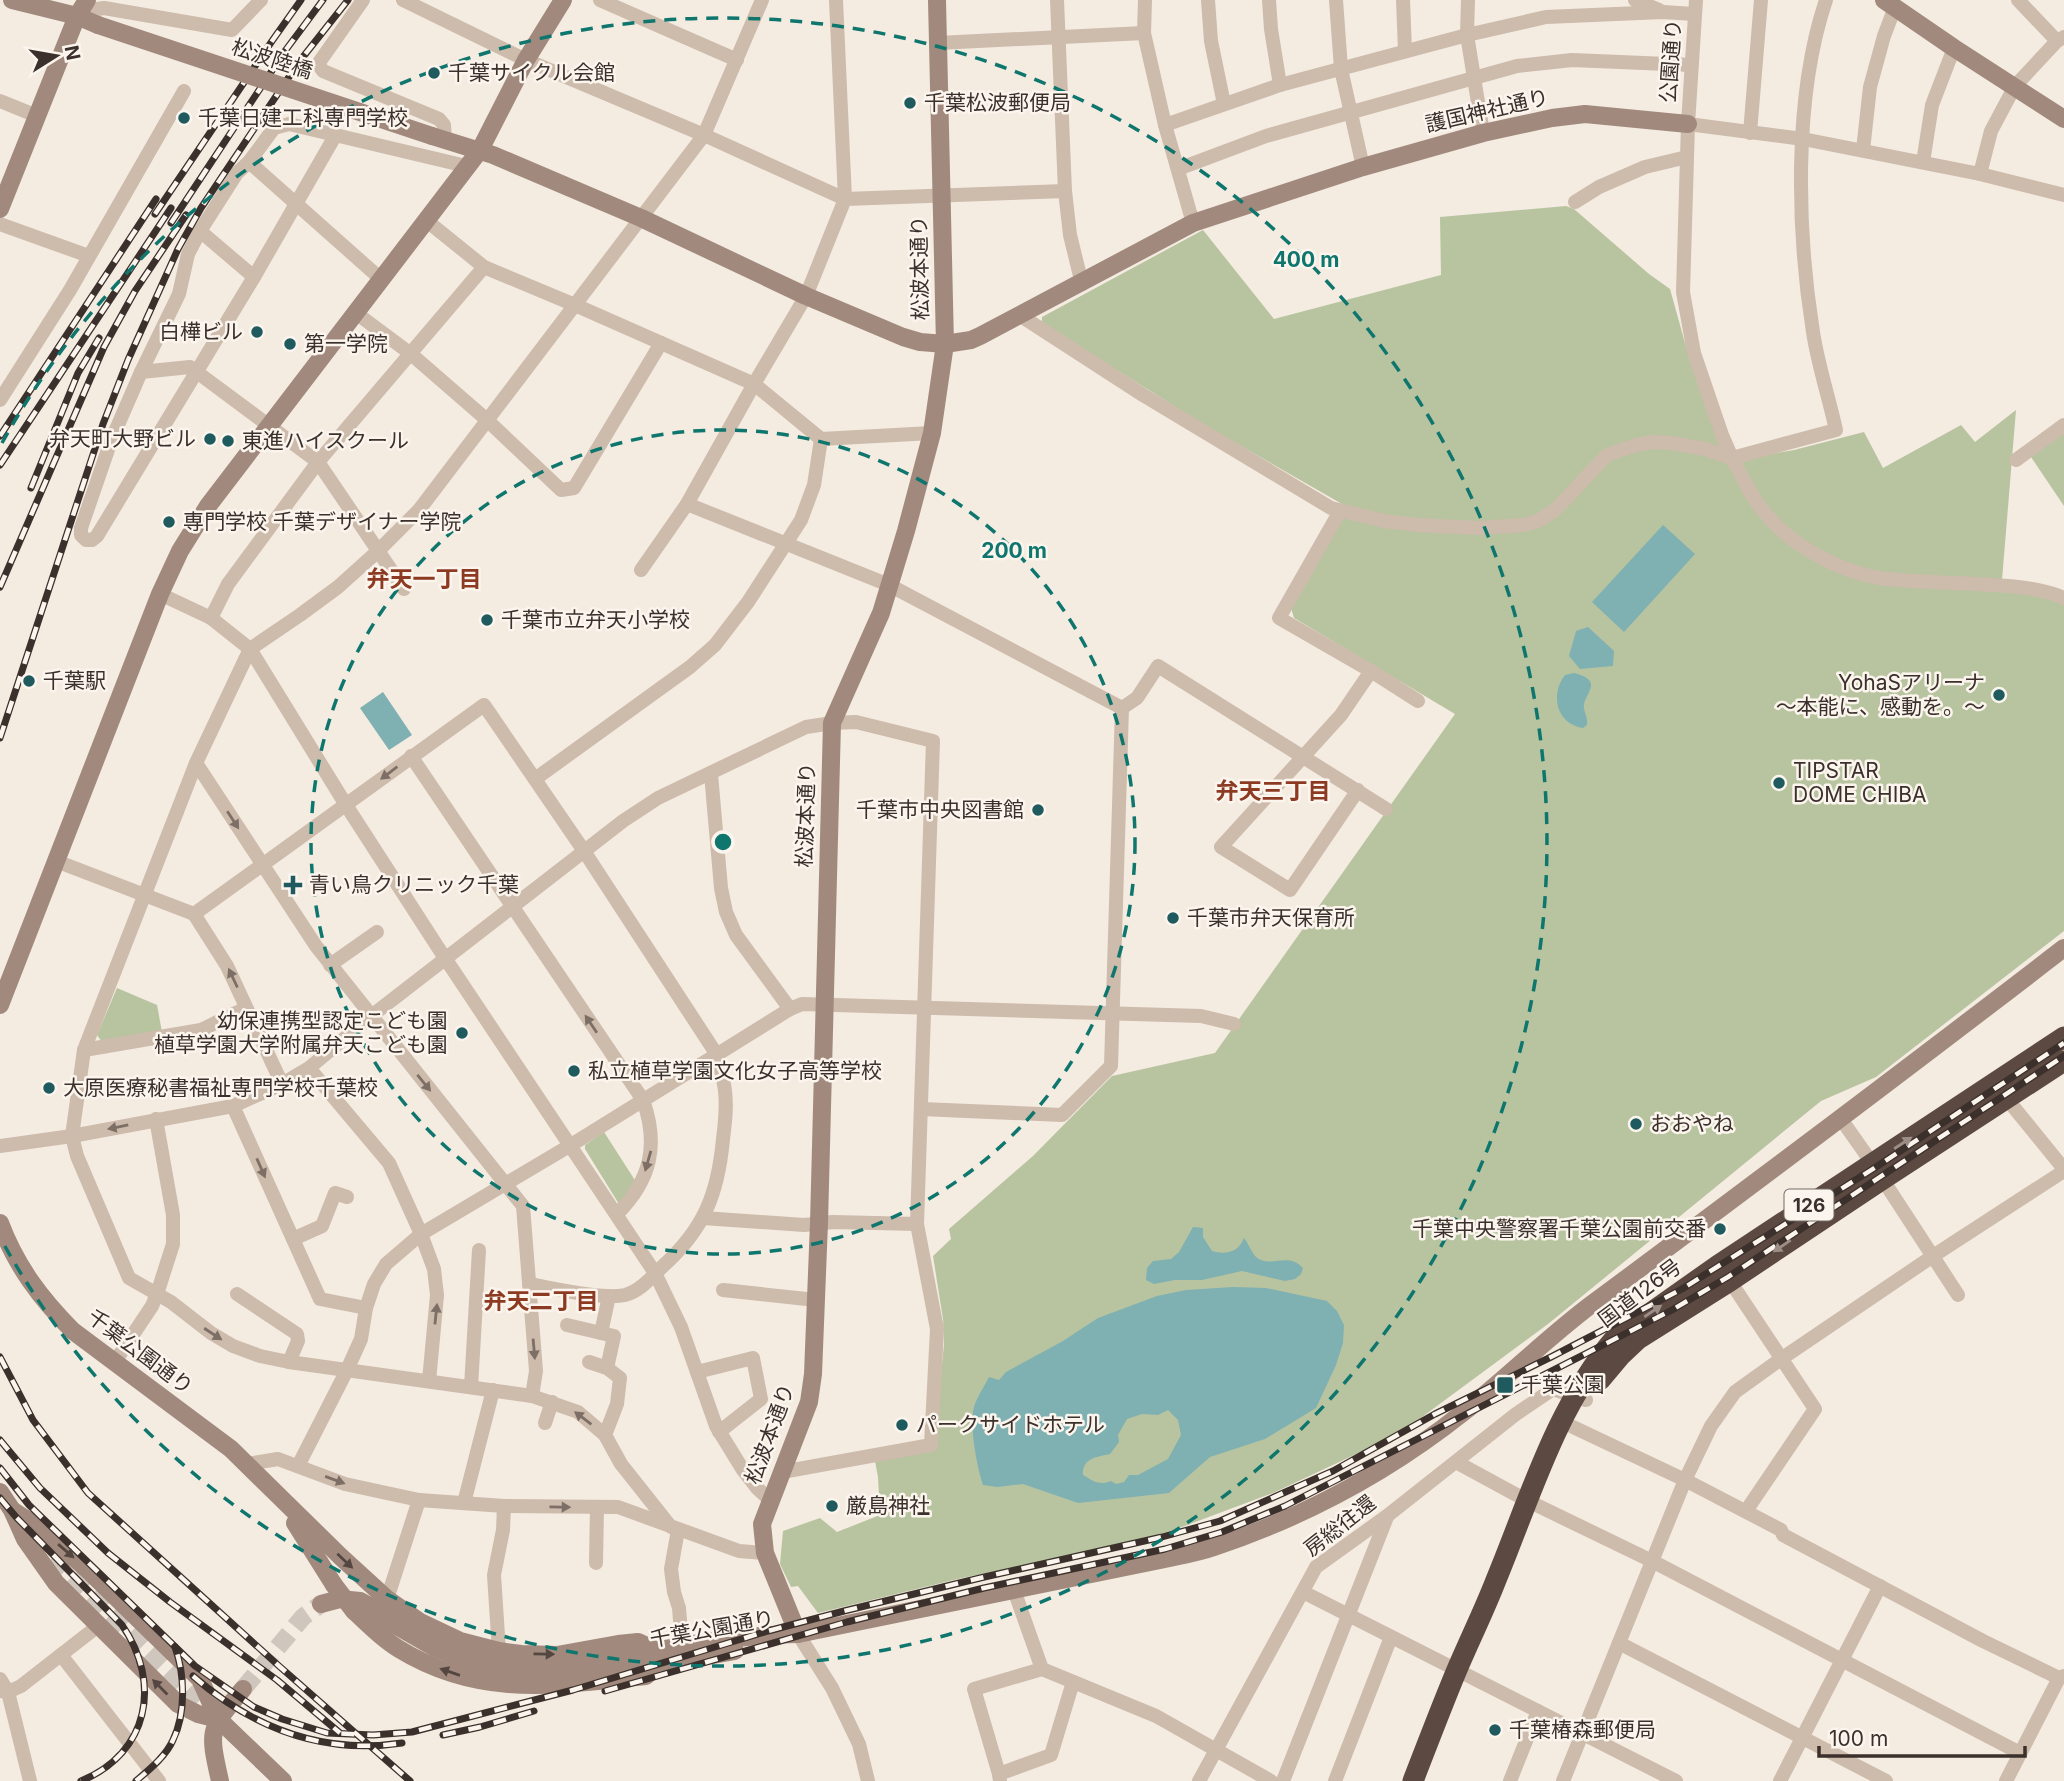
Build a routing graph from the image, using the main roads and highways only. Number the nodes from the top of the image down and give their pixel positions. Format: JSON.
{"nodes":[{"id":1,"x":2064,"y":1037,"type":"edge"},
{"id":2,"x":2064,"y":1061,"type":"edge"},
{"id":3,"x":1878,"y":1171,"type":"junction"},
{"id":4,"x":1581,"y":1398,"type":"junction"},
{"id":5,"x":1532,"y":1504,"type":"junction"},
{"id":6,"x":1462,"y":1674,"type":"junction"},
{"id":7,"x":1413,"y":1781,"type":"edge"},
{"id":8,"x":1427,"y":1781,"type":"edge"}],
"edges":[{"from":3,"to":1,"type":"highway","name":"国道126号","number":"126","one_way":true},
{"from":2,"to":3,"type":"highway","name":"国道126号","number":"126"},
{"from":3,"to":4,"type":"highway","name":"国道126号","number":"126","one_way":true},
{"from":4,"to":3,"type":"highway","name":"国道126号","number":"126","one_way":true},
{"from":4,"to":5,"type":"highway","name":"国道126号","number":"126"},
{"from":4,"to":5,"type":"highway","name":"国道126号","number":"126"},
{"from":5,"to":6,"type":"highway","name":"国道126号","number":"126"},
{"from":6,"to":7,"type":"highway","name":"国道126号","number":"126"},
{"from":6,"to":8,"type":"highway","name":"国道126号","number":"126"}]}
